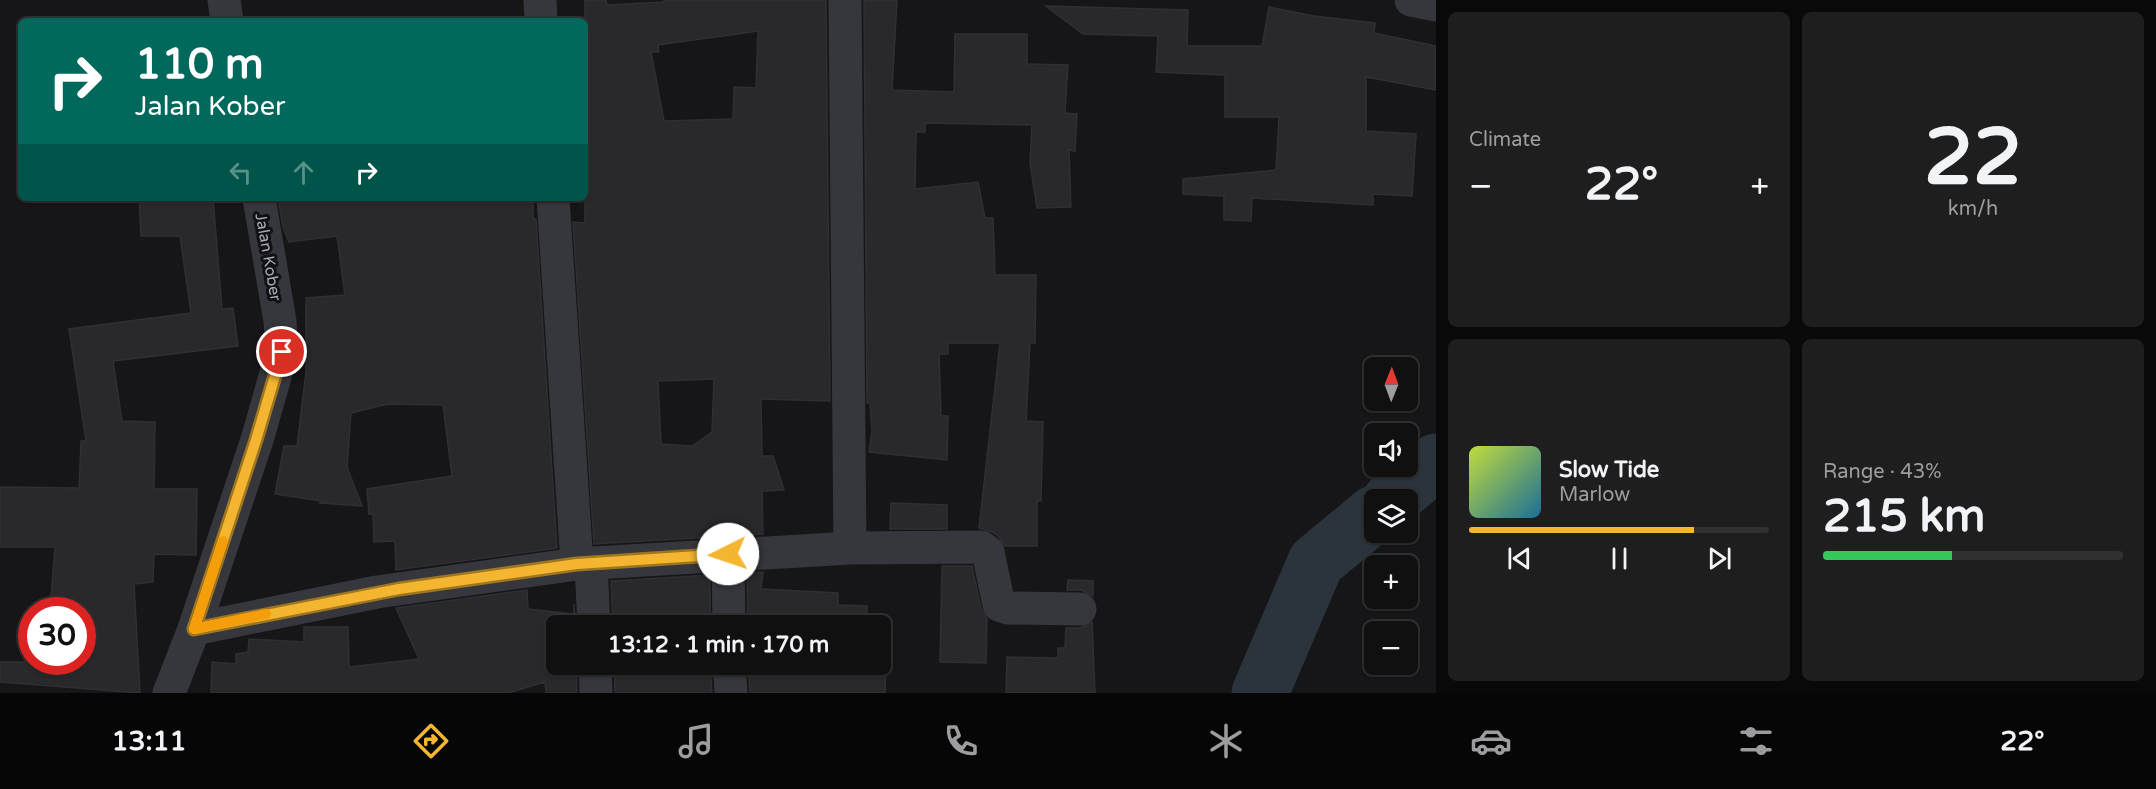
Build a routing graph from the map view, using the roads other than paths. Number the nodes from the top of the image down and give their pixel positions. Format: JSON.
{"nodes":[{"id":1,"x":224,"y":0,"type":"edge"},
{"id":2,"x":540,"y":0,"type":"edge"},
{"id":3,"x":845,"y":0,"type":"edge"},
{"id":4,"x":1411,"y":0,"type":"edge"},
{"id":5,"x":1436,"y":5,"type":"edge"},
{"id":6,"x":227,"y":18,"type":"edge"},
{"id":7,"x":541,"y":18,"type":"edge"},
{"id":8,"x":260,"y":201,"type":"edge"},
{"id":9,"x":553,"y":201,"type":"edge"},
{"id":10,"x":850,"y":548,"type":"junction"},
{"id":11,"x":728,"y":554,"type":"junction"},
{"id":12,"x":584,"y":564,"type":"junction"},
{"id":13,"x":1080,"y":609,"type":"dead end"},
{"id":14,"x":592,"y":615,"type":"edge"},
{"id":15,"x":729,"y":615,"type":"edge"},
{"id":16,"x":194,"y":629,"type":"junction"},
{"id":17,"x":595,"y":675,"type":"edge"},
{"id":18,"x":730,"y":675,"type":"edge"},
{"id":19,"x":169,"y":693,"type":"edge"},
{"id":20,"x":596,"y":693,"type":"edge"},
{"id":21,"x":731,"y":693,"type":"edge"}],
"edges":[{"from":1,"to":6,"type":"street"},
{"from":2,"to":7,"type":"street"},
{"from":3,"to":10,"type":"street"},
{"from":4,"to":5,"type":"street"},
{"from":8,"to":16,"type":"street","name":"Jalan Kober"},
{"from":9,"to":12,"type":"street"},
{"from":10,"to":11,"type":"street"},
{"from":10,"to":13,"type":"street"},
{"from":11,"to":12,"type":"street"},
{"from":11,"to":15,"type":"street"},
{"from":12,"to":14,"type":"street"},
{"from":12,"to":16,"type":"street"},
{"from":16,"to":19,"type":"street","name":"Jalan Kober"},
{"from":17,"to":20,"type":"street"},
{"from":18,"to":21,"type":"street"}]}
